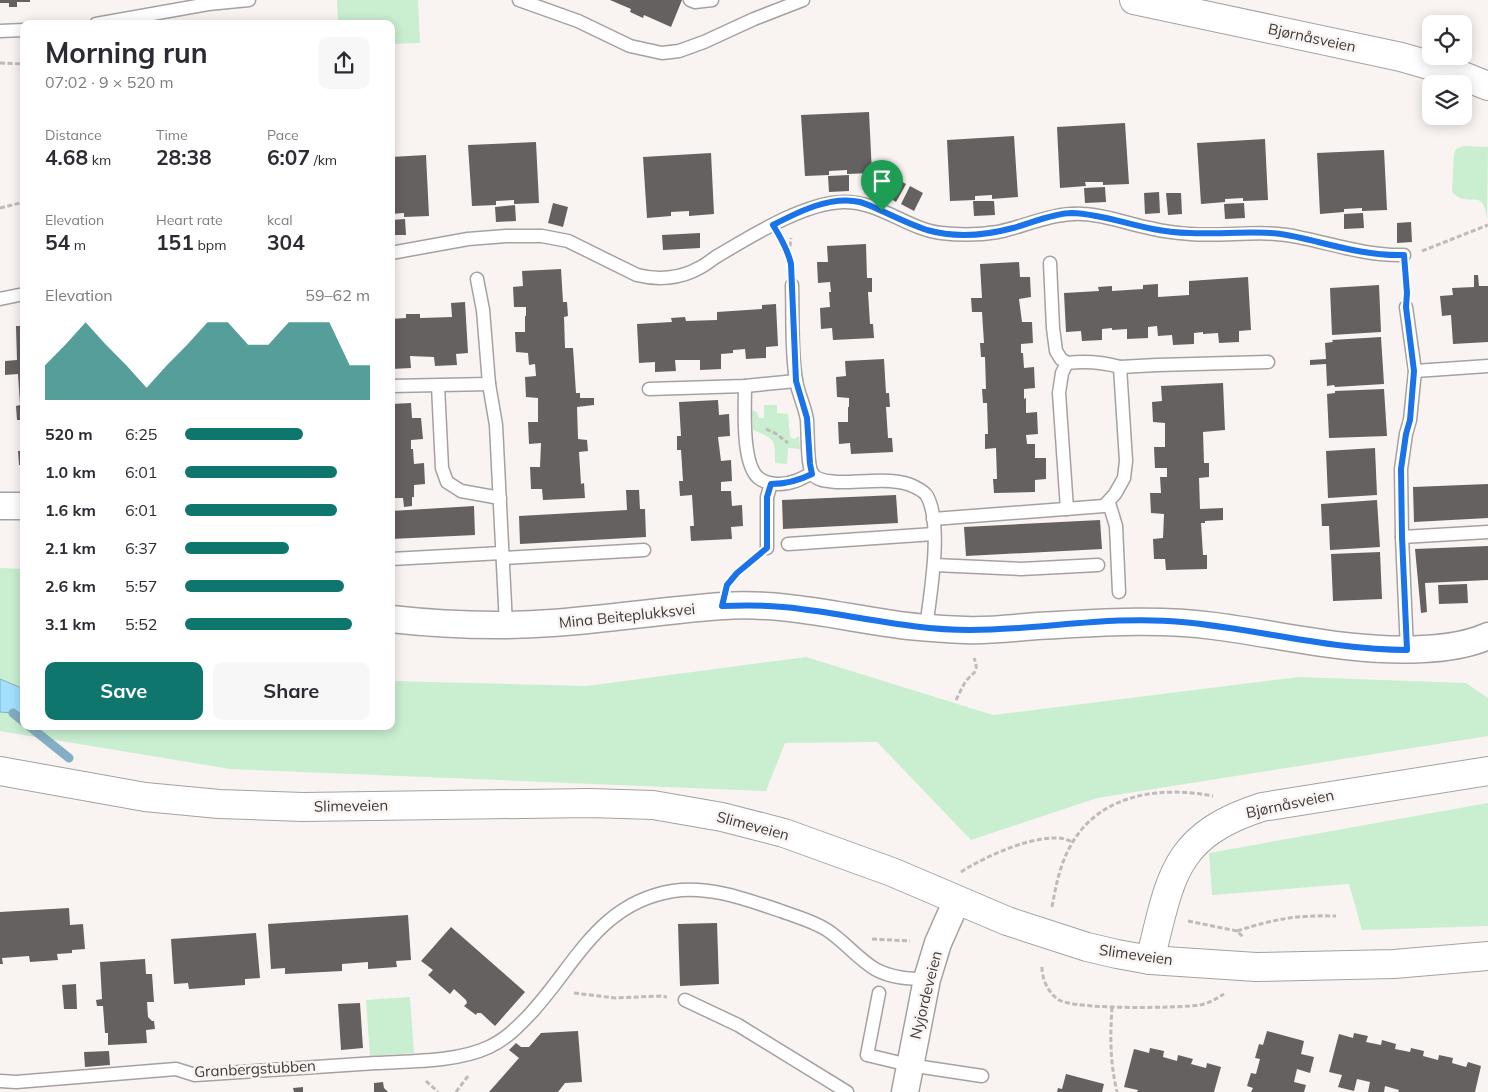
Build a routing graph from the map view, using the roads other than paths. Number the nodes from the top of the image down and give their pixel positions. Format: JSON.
{"nodes":[{"id":1,"x":249,"y":0,"type":"edge"},
{"id":2,"x":520,"y":0,"type":"edge"},
{"id":3,"x":690,"y":0,"type":"edge"},
{"id":4,"x":712,"y":0,"type":"edge"},
{"id":5,"x":803,"y":0,"type":"edge"},
{"id":6,"x":1145,"y":1,"type":"edge"},
{"id":7,"x":118,"y":20,"type":"edge"},
{"id":8,"x":20,"y":30,"type":"edge"},
{"id":9,"x":0,"y":31,"type":"edge"},
{"id":10,"x":1488,"y":86,"type":"edge"},
{"id":11,"x":395,"y":252,"type":"edge"},
{"id":12,"x":1404,"y":255,"type":"road end"},
{"id":13,"x":1050,"y":263,"type":"dead end"},
{"id":14,"x":477,"y":279,"type":"dead end"},
{"id":15,"x":792,"y":285,"type":"road end"},
{"id":16,"x":20,"y":295,"type":"edge"},
{"id":17,"x":0,"y":299,"type":"edge"},
{"id":18,"x":1406,"y":307,"type":"dead end"},
{"id":19,"x":1268,"y":362,"type":"dead end"},
{"id":20,"x":1067,"y":363,"type":"junction"},
{"id":21,"x":1488,"y":366,"type":"edge"},
{"id":22,"x":1120,"y":367,"type":"junction"},
{"id":23,"x":1414,"y":371,"type":"junction"},
{"id":24,"x":796,"y":381,"type":"junction"},
{"id":25,"x":489,"y":384,"type":"junction"},
{"id":26,"x":395,"y":386,"type":"edge"},
{"id":27,"x":438,"y":386,"type":"junction"},
{"id":28,"x":745,"y":386,"type":"junction"},
{"id":29,"x":650,"y":389,"type":"dead end"},
{"id":30,"x":812,"y":474,"type":"junction"},
{"id":31,"x":771,"y":484,"type":"junction"},
{"id":32,"x":500,"y":498,"type":"junction"},
{"id":33,"x":1109,"y":503,"type":"junction"},
{"id":34,"x":0,"y":506,"type":"edge"},
{"id":35,"x":20,"y":506,"type":"edge"},
{"id":36,"x":1068,"y":509,"type":"junction"},
{"id":37,"x":933,"y":519,"type":"junction"},
{"id":38,"x":1488,"y":532,"type":"edge"},
{"id":39,"x":934,"y":534,"type":"junction"},
{"id":40,"x":1402,"y":537,"type":"junction"},
{"id":41,"x":788,"y":544,"type":"dead end"},
{"id":42,"x":767,"y":548,"type":"road end"},
{"id":43,"x":644,"y":550,"type":"dead end"},
{"id":44,"x":502,"y":555,"type":"junction"},
{"id":45,"x":395,"y":559,"type":"edge"},
{"id":46,"x":934,"y":565,"type":"junction"},
{"id":47,"x":1098,"y":565,"type":"dead end"},
{"id":48,"x":1119,"y":592,"type":"dead end"},
{"id":49,"x":395,"y":619,"type":"edge"},
{"id":50,"x":506,"y":625,"type":"junction"},
{"id":51,"x":926,"y":628,"type":"junction"},
{"id":52,"x":1488,"y":636,"type":"edge"},
{"id":53,"x":1407,"y":650,"type":"junction"},
{"id":54,"x":0,"y":771,"type":"edge"},
{"id":55,"x":1488,"y":771,"type":"edge"},
{"id":56,"x":952,"y":898,"type":"junction"},
{"id":57,"x":1488,"y":956,"type":"edge"},
{"id":58,"x":1150,"y":960,"type":"junction"},
{"id":59,"x":927,"y":979,"type":"junction"},
{"id":60,"x":879,"y":992,"type":"dead end"},
{"id":61,"x":685,"y":1000,"type":"road end"},
{"id":62,"x":909,"y":1065,"type":"junction"},
{"id":63,"x":982,"y":1076,"type":"dead end"},
{"id":64,"x":0,"y":1081,"type":"edge"},
{"id":65,"x":847,"y":1092,"type":"edge"},
{"id":66,"x":905,"y":1092,"type":"edge"}],
"edges":[{"from":1,"to":7,"type":"lane"},
{"from":2,"to":5,"type":"lane"},
{"from":3,"to":4,"type":"lane"},
{"from":6,"to":10,"type":"street","name":"Bjørnåsveien"},
{"from":8,"to":9,"type":"lane"},
{"from":11,"to":12,"type":"lane"},
{"from":13,"to":20,"type":"lane"},
{"from":14,"to":25,"type":"lane"},
{"from":15,"to":24,"type":"lane"},
{"from":16,"to":17,"type":"lane"},
{"from":18,"to":23,"type":"lane"},
{"from":19,"to":22,"type":"lane"},
{"from":20,"to":22,"type":"lane"},
{"from":20,"to":36,"type":"lane"},
{"from":21,"to":23,"type":"lane"},
{"from":22,"to":33,"type":"lane"},
{"from":23,"to":40,"type":"lane"},
{"from":24,"to":28,"type":"lane"},
{"from":24,"to":30,"type":"lane"},
{"from":25,"to":27,"type":"lane"},
{"from":25,"to":32,"type":"lane"},
{"from":26,"to":27,"type":"lane"},
{"from":27,"to":32,"type":"lane"},
{"from":28,"to":29,"type":"lane"},
{"from":28,"to":31,"type":"lane"},
{"from":30,"to":31,"type":"lane"},
{"from":30,"to":37,"type":"lane"},
{"from":31,"to":42,"type":"lane"},
{"from":32,"to":44,"type":"lane"},
{"from":33,"to":36,"type":"lane"},
{"from":33,"to":48,"type":"lane"},
{"from":34,"to":35,"type":"street"},
{"from":36,"to":37,"type":"lane"},
{"from":37,"to":39,"type":"lane"},
{"from":38,"to":40,"type":"lane"},
{"from":39,"to":41,"type":"lane"},
{"from":39,"to":46,"type":"lane"},
{"from":40,"to":53,"type":"lane"},
{"from":43,"to":44,"type":"lane"},
{"from":44,"to":45,"type":"lane"},
{"from":44,"to":50,"type":"lane"},
{"from":46,"to":47,"type":"lane"},
{"from":46,"to":51,"type":"lane"},
{"from":49,"to":50,"type":"street","name":"Mina Beiteplukksvei"},
{"from":50,"to":51,"type":"street","name":"Mina Beiteplukksvei"},
{"from":51,"to":53,"type":"street","name":"Mina Beiteplukksvei"},
{"from":52,"to":53,"type":"street","name":"Mina Beiteplukksvei"},
{"from":54,"to":56,"type":"street","name":"Slimeveien"},
{"from":55,"to":58,"type":"street","name":"Bjørnåsveien"},
{"from":56,"to":58,"type":"street","name":"Slimeveien"},
{"from":56,"to":59,"type":"street","name":"Nyjordeveien"},
{"from":57,"to":58,"type":"street","name":"Slimeveien"},
{"from":59,"to":62,"type":"street","name":"Nyjordeveien"},
{"from":59,"to":64,"type":"lane","name":"Granbergstubben"},
{"from":60,"to":62,"type":"lane"},
{"from":61,"to":65,"type":"lane"},
{"from":62,"to":63,"type":"lane"},
{"from":62,"to":66,"type":"street","name":"Nyjordeveien"}]}
